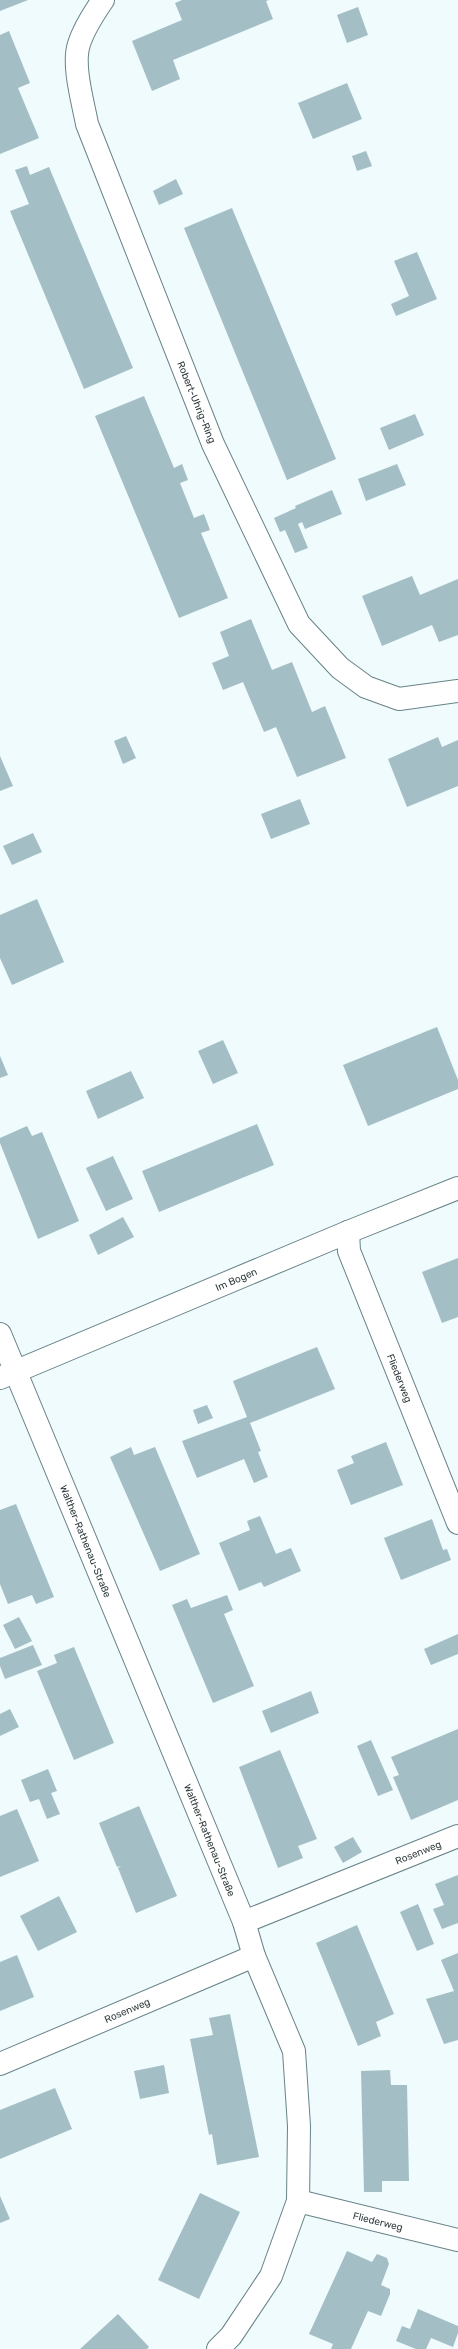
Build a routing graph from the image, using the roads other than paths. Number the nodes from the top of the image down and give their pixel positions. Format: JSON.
{"nodes":[{"id":1,"x":103,"y":0,"type":"edge"},
{"id":2,"x":458,"y":691,"type":"edge"},
{"id":3,"x":458,"y":1188,"type":"edge"},
{"id":4,"x":348,"y":1232,"type":"junction"},
{"id":5,"x":0,"y":1334,"type":"edge"},
{"id":6,"x":8,"y":1375,"type":"edge"},
{"id":7,"x":458,"y":1523,"type":"edge"},
{"id":8,"x":458,"y":1836,"type":"edge"},
{"id":9,"x":244,"y":1922,"type":"junction"},
{"id":10,"x":254,"y":1956,"type":"junction"},
{"id":11,"x":0,"y":2064,"type":"edge"},
{"id":12,"x":298,"y":2201,"type":"junction"},
{"id":13,"x":458,"y":2240,"type":"edge"},
{"id":14,"x":218,"y":2349,"type":"edge"}],
"edges":[{"from":1,"to":2,"type":"street","name":"Robert-Uhrig-Ring"},
{"from":3,"to":4,"type":"street","name":"Im Bogen"},
{"from":4,"to":6,"type":"street","name":"Im Bogen"},
{"from":4,"to":7,"type":"street","name":"Fliederweg"},
{"from":5,"to":6,"type":"street","name":"Walther-Rathenau-Straße"},
{"from":6,"to":9,"type":"street","name":"Walther-Rathenau-Straße"},
{"from":8,"to":9,"type":"street","name":"Rosenweg"},
{"from":9,"to":10,"type":"street","name":"Walther-Rathenau-Straße"},
{"from":10,"to":11,"type":"street","name":"Rosenweg"},
{"from":10,"to":12,"type":"street","name":"Walther-Rathenau-Straße"},
{"from":12,"to":13,"type":"street","name":"Fliederweg"},
{"from":12,"to":14,"type":"street","name":"Walther-Rathenau-Straße"}]}
